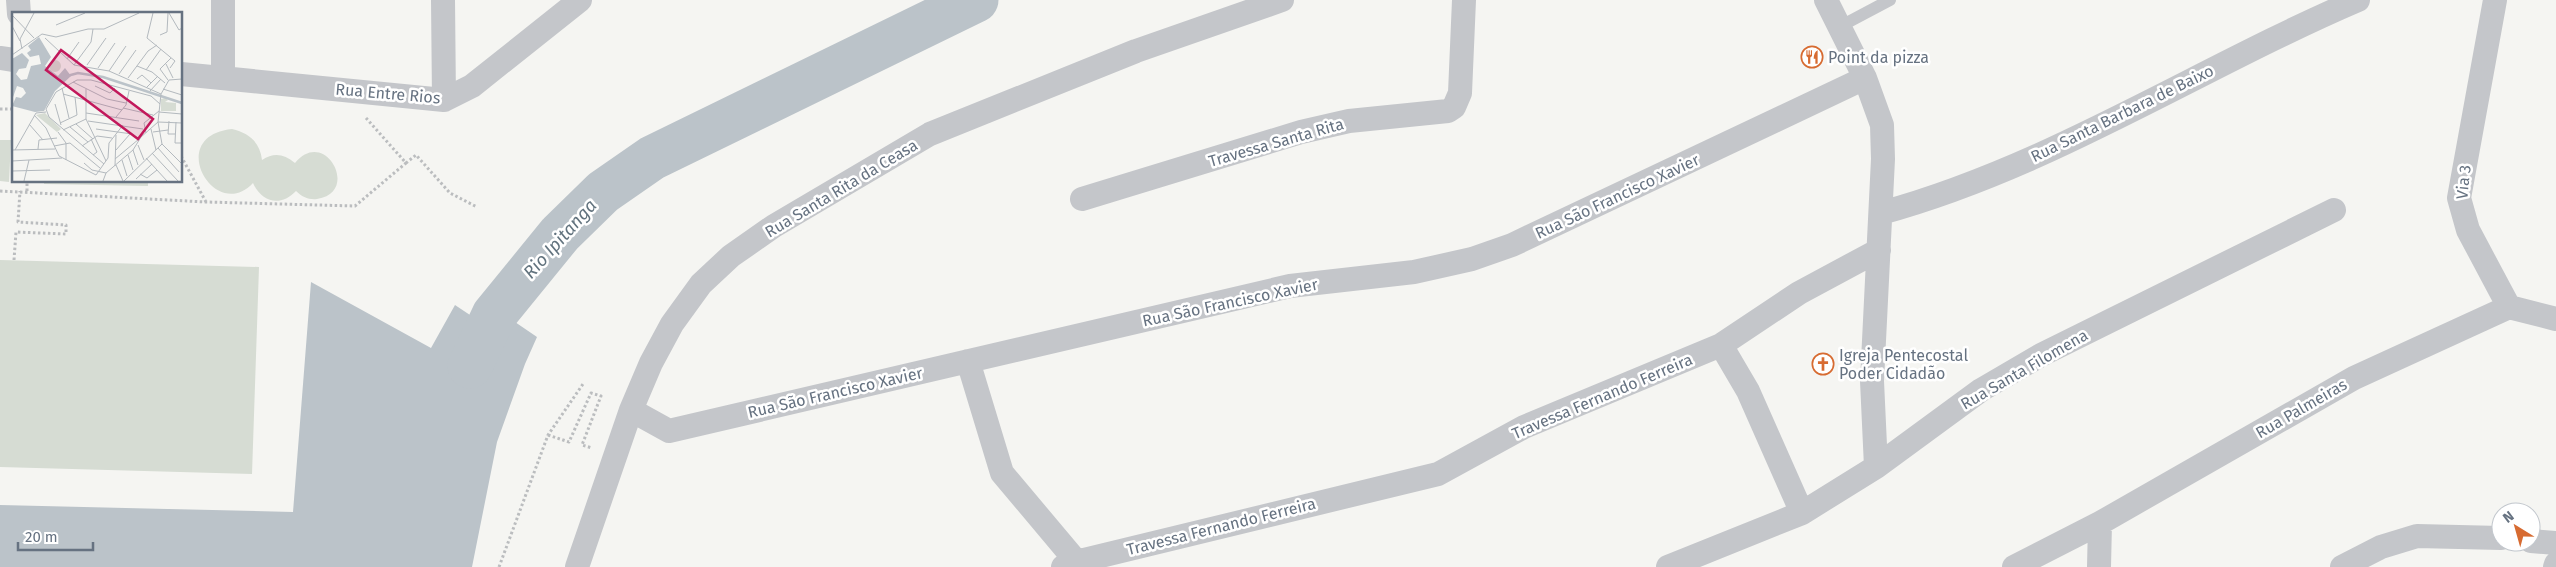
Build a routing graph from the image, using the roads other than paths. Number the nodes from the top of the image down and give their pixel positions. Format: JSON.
{"nodes":[{"id":1,"x":223,"y":0,"type":"edge"},
{"id":2,"x":443,"y":0,"type":"edge"},
{"id":3,"x":580,"y":0,"type":"edge"},
{"id":4,"x":1282,"y":0,"type":"edge"},
{"id":5,"x":1464,"y":0,"type":"edge"},
{"id":6,"x":1826,"y":0,"type":"edge"},
{"id":7,"x":1890,"y":0,"type":"edge"},
{"id":8,"x":2358,"y":0,"type":"edge"},
{"id":9,"x":2495,"y":0,"type":"edge"},
{"id":10,"x":1839,"y":27,"type":"junction"},
{"id":11,"x":182,"y":74,"type":"edge"},
{"id":12,"x":223,"y":78,"type":"junction"},
{"id":13,"x":1865,"y":78,"type":"junction"},
{"id":14,"x":444,"y":100,"type":"junction"},
{"id":15,"x":1082,"y":199,"type":"dead end"},
{"id":16,"x":2334,"y":210,"type":"dead end"},
{"id":17,"x":1880,"y":213,"type":"junction"},
{"id":18,"x":1879,"y":250,"type":"junction"},
{"id":19,"x":2509,"y":307,"type":"junction"},
{"id":20,"x":2556,"y":319,"type":"edge"},
{"id":21,"x":1721,"y":345,"type":"junction"},
{"id":22,"x":968,"y":361,"type":"junction"},
{"id":23,"x":631,"y":410,"type":"junction"},
{"id":24,"x":1876,"y":467,"type":"junction"},
{"id":25,"x":1802,"y":513,"type":"junction"},
{"id":26,"x":2100,"y":523,"type":"junction"},
{"id":27,"x":2491,"y":538,"type":"edge"},
{"id":28,"x":2541,"y":542,"type":"edge"},
{"id":29,"x":2556,"y":543,"type":"edge"},
{"id":30,"x":1074,"y":565,"type":"edge"},
{"id":31,"x":2346,"y":566,"type":"edge"},
{"id":32,"x":576,"y":567,"type":"edge"},
{"id":33,"x":1668,"y":567,"type":"edge"},
{"id":34,"x":2014,"y":567,"type":"edge"},
{"id":35,"x":2100,"y":567,"type":"edge"}],
"edges":[{"from":1,"to":12,"type":"street"},
{"from":2,"to":14,"type":"street"},
{"from":3,"to":14,"type":"street","name":"Rua Entre Rios"},
{"from":4,"to":23,"type":"street","name":"Rua Santa Rita da Ceasa"},
{"from":5,"to":15,"type":"street","name":"Travessa Santa Rita"},
{"from":6,"to":10,"type":"street"},
{"from":7,"to":10,"type":"lane"},
{"from":8,"to":17,"type":"street","name":"Rua Santa Barbara de Baixo"},
{"from":9,"to":19,"type":"street","name":"Via 3"},
{"from":10,"to":13,"type":"street"},
{"from":11,"to":12,"type":"street","name":"Rua Entre Rios"},
{"from":12,"to":14,"type":"street","name":"Rua Entre Rios"},
{"from":13,"to":17,"type":"street"},
{"from":13,"to":22,"type":"street","name":"Rua São Francisco Xavier"},
{"from":16,"to":24,"type":"street","name":"Rua Santa Filomena"},
{"from":17,"to":18,"type":"street"},
{"from":18,"to":21,"type":"street","name":"Travessa Fernando Ferreira"},
{"from":18,"to":24,"type":"street"},
{"from":19,"to":20,"type":"street"},
{"from":19,"to":26,"type":"street","name":"Rua Palmeiras"},
{"from":21,"to":25,"type":"street"},
{"from":21,"to":30,"type":"street","name":"Travessa Fernando Ferreira"},
{"from":22,"to":23,"type":"street","name":"Rua São Francisco Xavier"},
{"from":22,"to":30,"type":"street"},
{"from":23,"to":32,"type":"street","name":"Rua Santa Rita da Ceasa"},
{"from":24,"to":25,"type":"street","name":"Rua Santa Filomena"},
{"from":25,"to":33,"type":"street","name":"Rua Santa Filomena"},
{"from":26,"to":34,"type":"street","name":"Rua Palmeiras"},
{"from":26,"to":35,"type":"street"},
{"from":27,"to":31,"type":"street"},
{"from":28,"to":29,"type":"street"}]}
